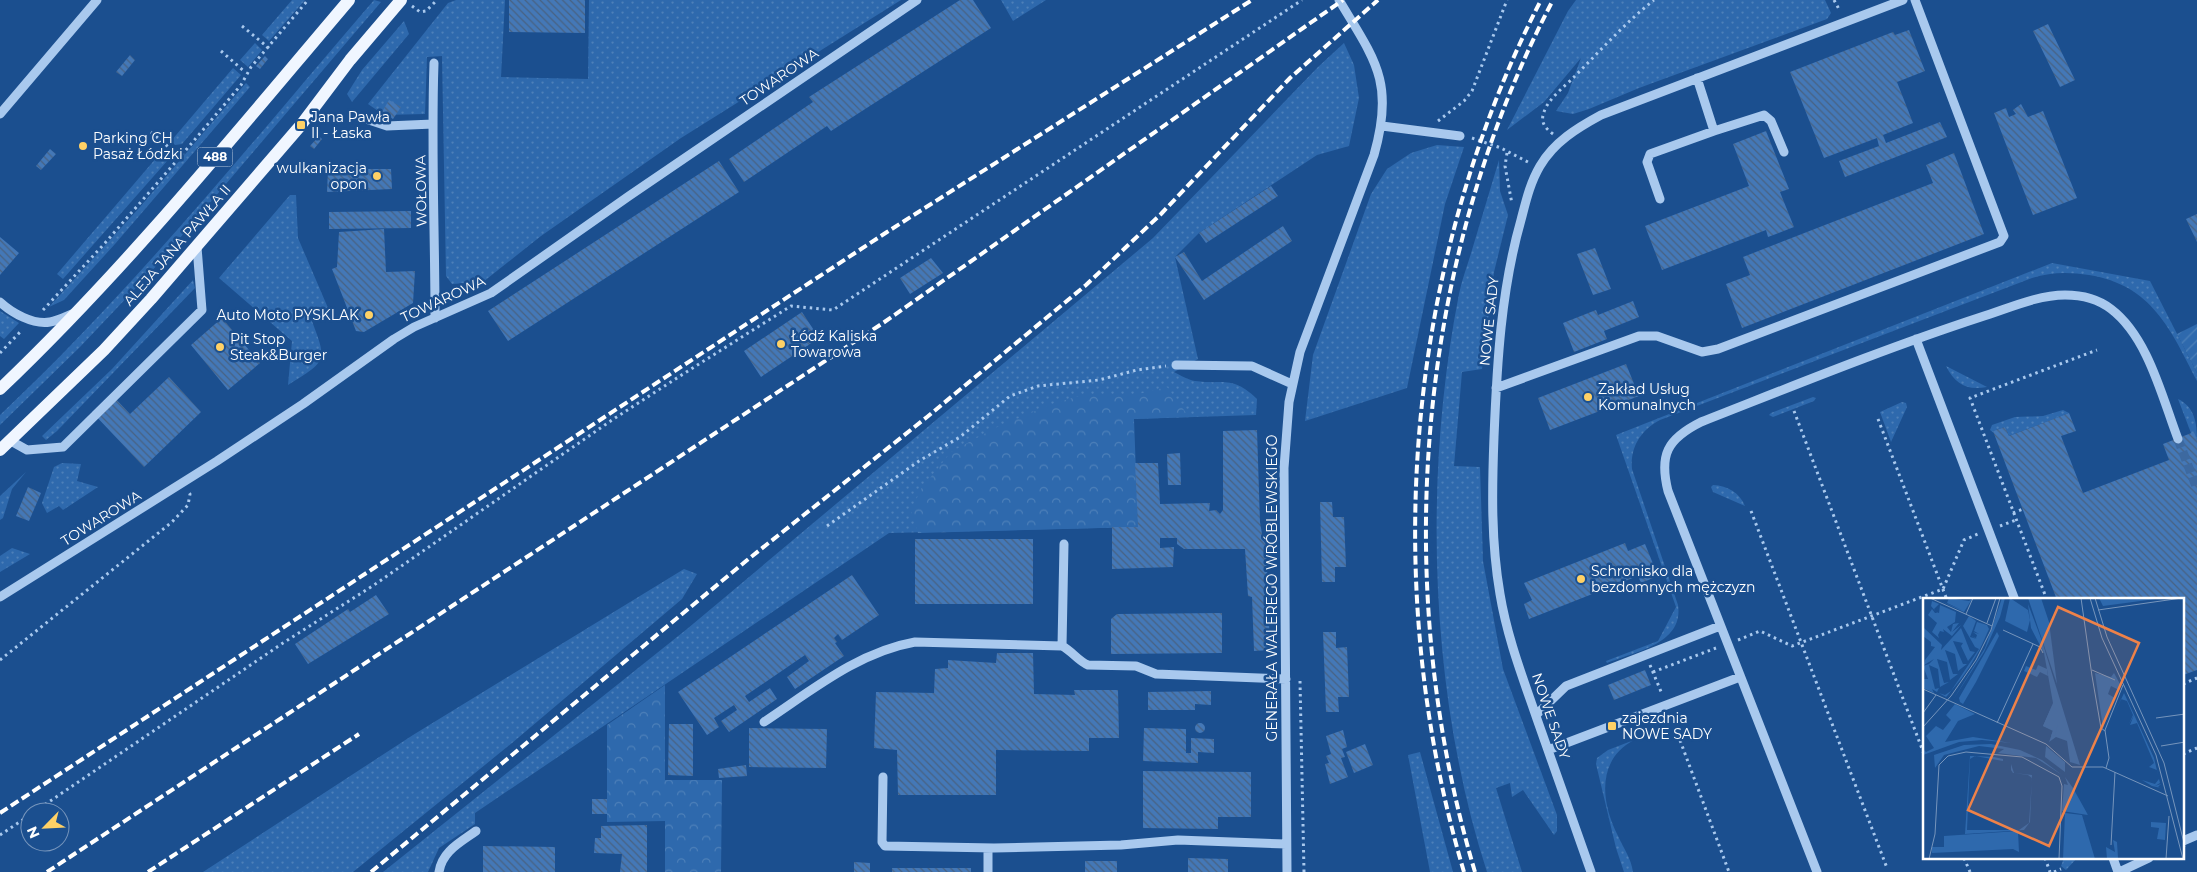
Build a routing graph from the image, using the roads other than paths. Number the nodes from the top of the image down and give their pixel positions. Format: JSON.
{"nodes":[{"id":1,"x":97,"y":0,"type":"edge"},
{"id":2,"x":349,"y":0,"type":"edge"},
{"id":3,"x":401,"y":0,"type":"edge"},
{"id":4,"x":917,"y":0,"type":"edge"},
{"id":5,"x":1339,"y":0,"type":"edge"},
{"id":6,"x":1903,"y":0,"type":"edge"},
{"id":7,"x":1915,"y":0,"type":"edge"},
{"id":8,"x":434,"y":63,"type":"dead end"},
{"id":9,"x":1697,"y":78,"type":"junction"},
{"id":10,"x":0,"y":114,"type":"edge"},
{"id":11,"x":369,"y":120,"type":"dead end"},
{"id":12,"x":433,"y":124,"type":"junction"},
{"id":13,"x":1382,"y":126,"type":"junction"},
{"id":14,"x":1714,"y":131,"type":"junction"},
{"id":15,"x":1460,"y":136,"type":"road end"},
{"id":16,"x":1784,"y":152,"type":"dead end"},
{"id":17,"x":1660,"y":199,"type":"dead end"},
{"id":18,"x":197,"y":247,"type":"junction"},
{"id":19,"x":0,"y":302,"type":"edge"},
{"id":20,"x":79,"y":312,"type":"junction"},
{"id":21,"x":435,"y":318,"type":"junction"},
{"id":22,"x":1916,"y":338,"type":"junction"},
{"id":23,"x":1176,"y":365,"type":"road end"},
{"id":24,"x":1292,"y":384,"type":"junction"},
{"id":25,"x":1496,"y":388,"type":"junction"},
{"id":26,"x":0,"y":389,"type":"edge"},
{"id":27,"x":2178,"y":438,"type":"tunnel mouth"},
{"id":28,"x":11,"y":441,"type":"junction"},
{"id":29,"x":0,"y":450,"type":"edge"},
{"id":30,"x":1064,"y":544,"type":"dead end"},
{"id":31,"x":0,"y":597,"type":"edge"},
{"id":32,"x":2014,"y":598,"type":"edge"},
{"id":33,"x":1720,"y":626,"type":"junction"},
{"id":34,"x":1062,"y":646,"type":"junction"},
{"id":35,"x":1740,"y":677,"type":"junction"},
{"id":36,"x":1286,"y":679,"type":"junction"},
{"id":37,"x":1536,"y":715,"type":"junction"},
{"id":38,"x":764,"y":722,"type":"dead end"},
{"id":39,"x":1548,"y":750,"type":"junction"},
{"id":40,"x":882,"y":777,"type":"dead end"},
{"id":41,"x":476,"y":831,"type":"dead end"},
{"id":42,"x":2197,"y":835,"type":"edge"},
{"id":43,"x":2184,"y":841,"type":"edge"},
{"id":44,"x":1286,"y":844,"type":"junction"},
{"id":45,"x":988,"y":848,"type":"junction"},
{"id":46,"x":2114,"y":860,"type":"edge"},
{"id":47,"x":2146,"y":860,"type":"edge"},
{"id":48,"x":439,"y":872,"type":"edge"},
{"id":49,"x":988,"y":872,"type":"edge"},
{"id":50,"x":1287,"y":872,"type":"edge"},
{"id":51,"x":1591,"y":872,"type":"edge"},
{"id":52,"x":1817,"y":872,"type":"edge"},
{"id":53,"x":2119,"y":872,"type":"edge"}],
"edges":[{"from":1,"to":10,"type":"street"},
{"from":2,"to":20,"type":"main road","name":"ALEJA JANA PAWŁA II","number":"488"},
{"from":3,"to":18,"type":"main road","name":"ALEJA JANA PAWŁA II"},
{"from":4,"to":21,"type":"street","name":"TOWAROWA"},
{"from":5,"to":13,"type":"street","name":"GENERAŁA WALEREGO WRÓBLEWSKIEGO"},
{"from":6,"to":9,"type":"street","name":"NOWE SADY"},
{"from":7,"to":25,"type":"street"},
{"from":8,"to":12,"type":"street","name":"WOŁOWA"},
{"from":9,"to":14,"type":"street"},
{"from":9,"to":25,"type":"street","name":"NOWE SADY"},
{"from":11,"to":12,"type":"street"},
{"from":12,"to":21,"type":"street","name":"WOŁOWA"},
{"from":13,"to":15,"type":"street"},
{"from":13,"to":24,"type":"street","name":"GENERAŁA WALEREGO WRÓBLEWSKIEGO"},
{"from":14,"to":16,"type":"street"},
{"from":14,"to":17,"type":"street"},
{"from":18,"to":28,"type":"main road","name":"ALEJA JANA PAWŁA II"},
{"from":18,"to":28,"type":"street"},
{"from":19,"to":20,"type":"street"},
{"from":20,"to":26,"type":"main road","name":"ALEJA JANA PAWŁA II","number":"488"},
{"from":21,"to":31,"type":"street","name":"TOWAROWA"},
{"from":22,"to":27,"type":"street"},
{"from":22,"to":32,"type":"street"},
{"from":22,"to":33,"type":"street"},
{"from":23,"to":24,"type":"street"},
{"from":24,"to":36,"type":"street","name":"GENERAŁA WALEREGO WRÓBLEWSKIEGO"},
{"from":25,"to":37,"type":"street","name":"NOWE SADY"},
{"from":28,"to":29,"type":"main road","name":"ALEJA JANA PAWŁA II"},
{"from":30,"to":34,"type":"street"},
{"from":33,"to":35,"type":"street"},
{"from":33,"to":37,"type":"street"},
{"from":34,"to":36,"type":"street"},
{"from":34,"to":38,"type":"street"},
{"from":35,"to":39,"type":"street"},
{"from":35,"to":52,"type":"street"},
{"from":36,"to":44,"type":"street","name":"GENERAŁA WALEREGO WRÓBLEWSKIEGO"},
{"from":37,"to":39,"type":"street","name":"NOWE SADY"},
{"from":39,"to":51,"type":"street","name":"NOWE SADY"},
{"from":40,"to":45,"type":"street"},
{"from":41,"to":48,"type":"street"},
{"from":42,"to":43,"type":"street"},
{"from":44,"to":45,"type":"street"},
{"from":44,"to":50,"type":"street","name":"GENERAŁA WALEREGO WRÓBLEWSKIEGO"},
{"from":45,"to":49,"type":"street"},
{"from":46,"to":53,"type":"street"},
{"from":47,"to":53,"type":"street"}]}
